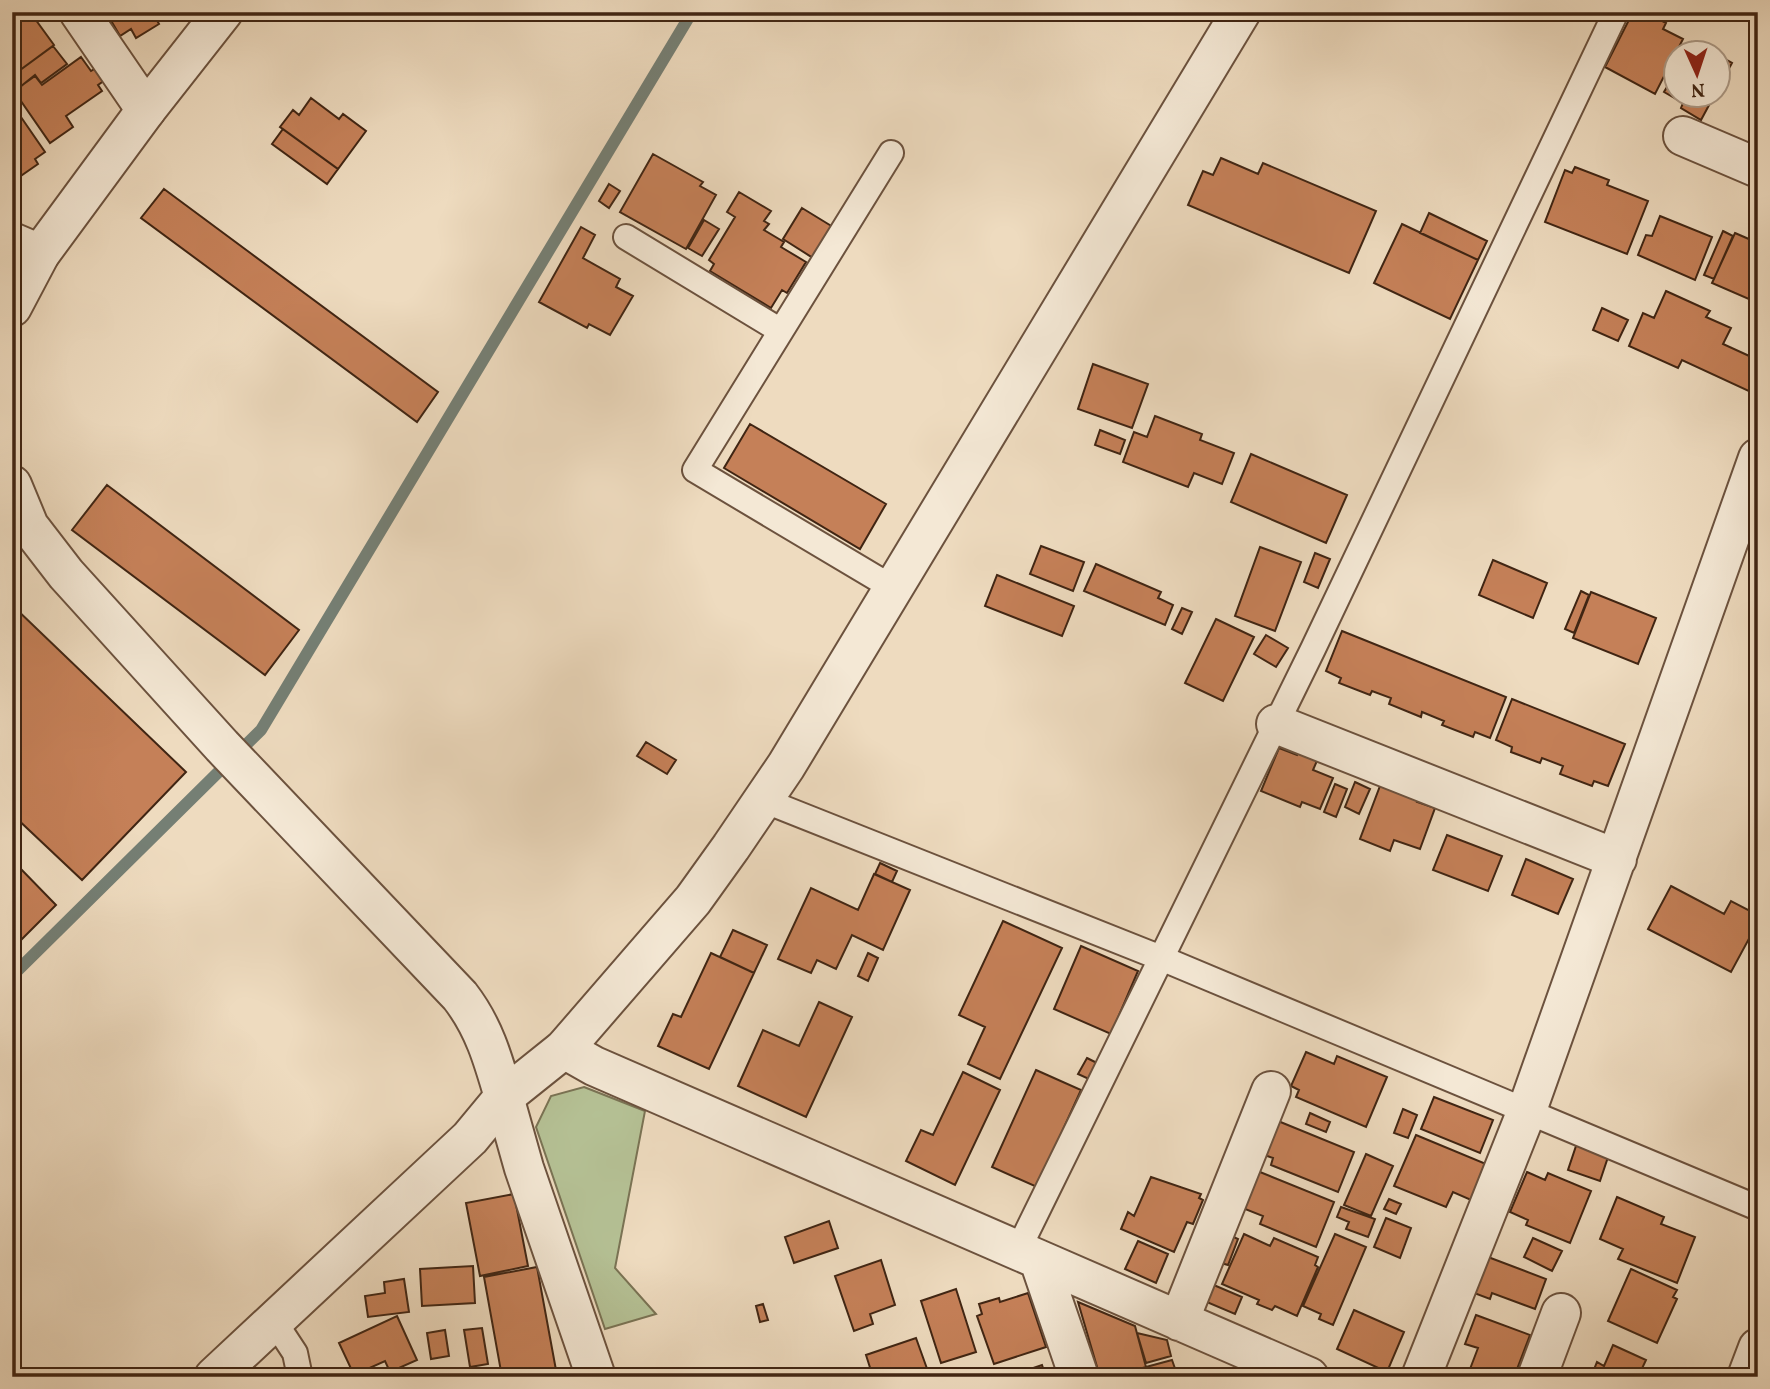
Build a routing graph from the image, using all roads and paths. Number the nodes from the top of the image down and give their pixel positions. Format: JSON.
{"nodes":[{"id":1,"x":79,"y":12,"type":"edge"},
{"id":2,"x":223,"y":12,"type":"edge"},
{"id":3,"x":1241,"y":12,"type":"edge"},
{"id":4,"x":1616,"y":12,"type":"edge"},
{"id":5,"x":146,"y":110,"type":"junction"},
{"id":6,"x":1683,"y":136,"type":"dead end"},
{"id":7,"x":891,"y":153,"type":"dead end"},
{"id":8,"x":1758,"y":168,"type":"edge"},
{"id":9,"x":626,"y":237,"type":"dead end"},
{"id":10,"x":26,"y":248,"type":"edge"},
{"id":11,"x":12,"y":307,"type":"edge"},
{"id":12,"x":781,"y":331,"type":"junction"},
{"id":13,"x":1758,"y":458,"type":"edge"},
{"id":14,"x":12,"y":485,"type":"edge"},
{"id":15,"x":893,"y":589,"type":"junction"},
{"id":16,"x":1276,"y":724,"type":"junction"},
{"id":17,"x":762,"y":800,"type":"junction"},
{"id":18,"x":1617,"y":859,"type":"junction"},
{"id":19,"x":1161,"y":958,"type":"junction"},
{"id":20,"x":564,"y":1049,"type":"junction"},
{"id":21,"x":1271,"y":1091,"type":"dead end"},
{"id":22,"x":504,"y":1097,"type":"junction"},
{"id":23,"x":1526,"y":1113,"type":"junction"},
{"id":24,"x":1758,"y":1208,"type":"edge"},
{"id":25,"x":1029,"y":1255,"type":"junction"},
{"id":26,"x":1561,"y":1313,"type":"dead end"},
{"id":27,"x":274,"y":1321,"type":"junction"},
{"id":28,"x":1179,"y":1321,"type":"junction"},
{"id":29,"x":1758,"y":1348,"type":"edge"},
{"id":30,"x":214,"y":1377,"type":"edge"},
{"id":31,"x":300,"y":1377,"type":"edge"},
{"id":32,"x":596,"y":1377,"type":"edge"},
{"id":33,"x":1079,"y":1377,"type":"edge"},
{"id":34,"x":1309,"y":1377,"type":"edge"},
{"id":35,"x":1421,"y":1377,"type":"edge"},
{"id":36,"x":1537,"y":1377,"type":"edge"},
{"id":37,"x":1747,"y":1377,"type":"edge"}],
"edges":[{"from":1,"to":5,"type":"street"},
{"from":2,"to":5,"type":"street"},
{"from":3,"to":15,"type":"street"},
{"from":4,"to":16,"type":"lane"},
{"from":5,"to":10,"type":"street"},
{"from":6,"to":8,"type":"street"},
{"from":7,"to":12,"type":"lane"},
{"from":9,"to":12,"type":"lane"},
{"from":10,"to":11,"type":"street"},
{"from":12,"to":15,"type":"lane"},
{"from":13,"to":18,"type":"street"},
{"from":14,"to":22,"type":"street"},
{"from":15,"to":17,"type":"street"},
{"from":16,"to":18,"type":"street"},
{"from":16,"to":19,"type":"lane"},
{"from":17,"to":19,"type":"lane"},
{"from":17,"to":20,"type":"street"},
{"from":18,"to":23,"type":"street"},
{"from":19,"to":23,"type":"lane"},
{"from":19,"to":25,"type":"lane"},
{"from":20,"to":22,"type":"street"},
{"from":20,"to":25,"type":"street"},
{"from":21,"to":28,"type":"street"},
{"from":22,"to":27,"type":"street"},
{"from":22,"to":32,"type":"street"},
{"from":23,"to":24,"type":"lane"},
{"from":23,"to":35,"type":"street"},
{"from":25,"to":28,"type":"street"},
{"from":25,"to":33,"type":"street"},
{"from":26,"to":36,"type":"street"},
{"from":27,"to":30,"type":"street"},
{"from":27,"to":31,"type":"lane"},
{"from":28,"to":34,"type":"street"},
{"from":29,"to":37,"type":"street"}]}
